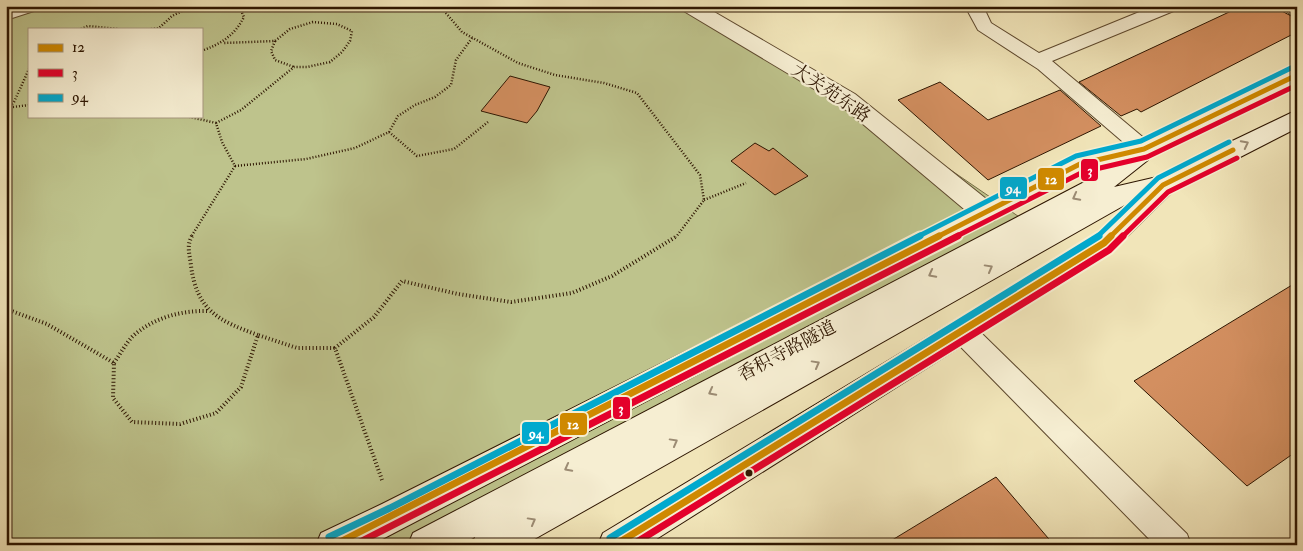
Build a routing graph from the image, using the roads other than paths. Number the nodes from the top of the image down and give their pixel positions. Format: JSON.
{"nodes":[{"id":1,"x":30,"y":6,"type":"edge"},
{"id":2,"x":689,"y":6,"type":"edge"},
{"id":3,"x":974,"y":6,"type":"edge"},
{"id":4,"x":1170,"y":6,"type":"edge"},
{"id":5,"x":1289,"y":6,"type":"edge"},
{"id":6,"x":1297,"y":10,"type":"edge"},
{"id":7,"x":6,"y":14,"type":"edge"},
{"id":8,"x":1037,"y":60,"type":"junction"},
{"id":9,"x":1297,"y":75,"type":"edge"},
{"id":10,"x":1297,"y":118,"type":"edge"},
{"id":11,"x":1144,"y":150,"type":"junction"},
{"id":12,"x":1163,"y":185,"type":"junction"},
{"id":13,"x":986,"y":213,"type":"junction"},
{"id":14,"x":961,"y":330,"type":"junction"},
{"id":15,"x":333,"y":545,"type":"edge"},
{"id":16,"x":425,"y":545,"type":"edge"},
{"id":17,"x":489,"y":545,"type":"edge"},
{"id":18,"x":615,"y":545,"type":"edge"},
{"id":19,"x":1176,"y":545,"type":"edge"}],
"edges":[{"from":1,"to":7,"type":"main road"},
{"from":2,"to":13,"type":"main road","name":"大关苑东路"},
{"from":3,"to":8,"type":"lane"},
{"from":4,"to":8,"type":"lane"},
{"from":5,"to":6,"type":"lane"},
{"from":8,"to":11,"type":"lane"},
{"from":9,"to":11,"type":"main road"},
{"from":12,"to":10,"type":"main road","one_way":true},
{"from":11,"to":13,"type":"main road"},
{"from":11,"to":16,"type":"main road","name":"香积寺路隧道","one_way":true},
{"from":12,"to":14,"type":"main road"},
{"from":17,"to":12,"type":"main road","name":"香积寺路隧道","one_way":true},
{"from":13,"to":15,"type":"main road"},
{"from":14,"to":18,"type":"main road"},
{"from":14,"to":19,"type":"lane"}]}
